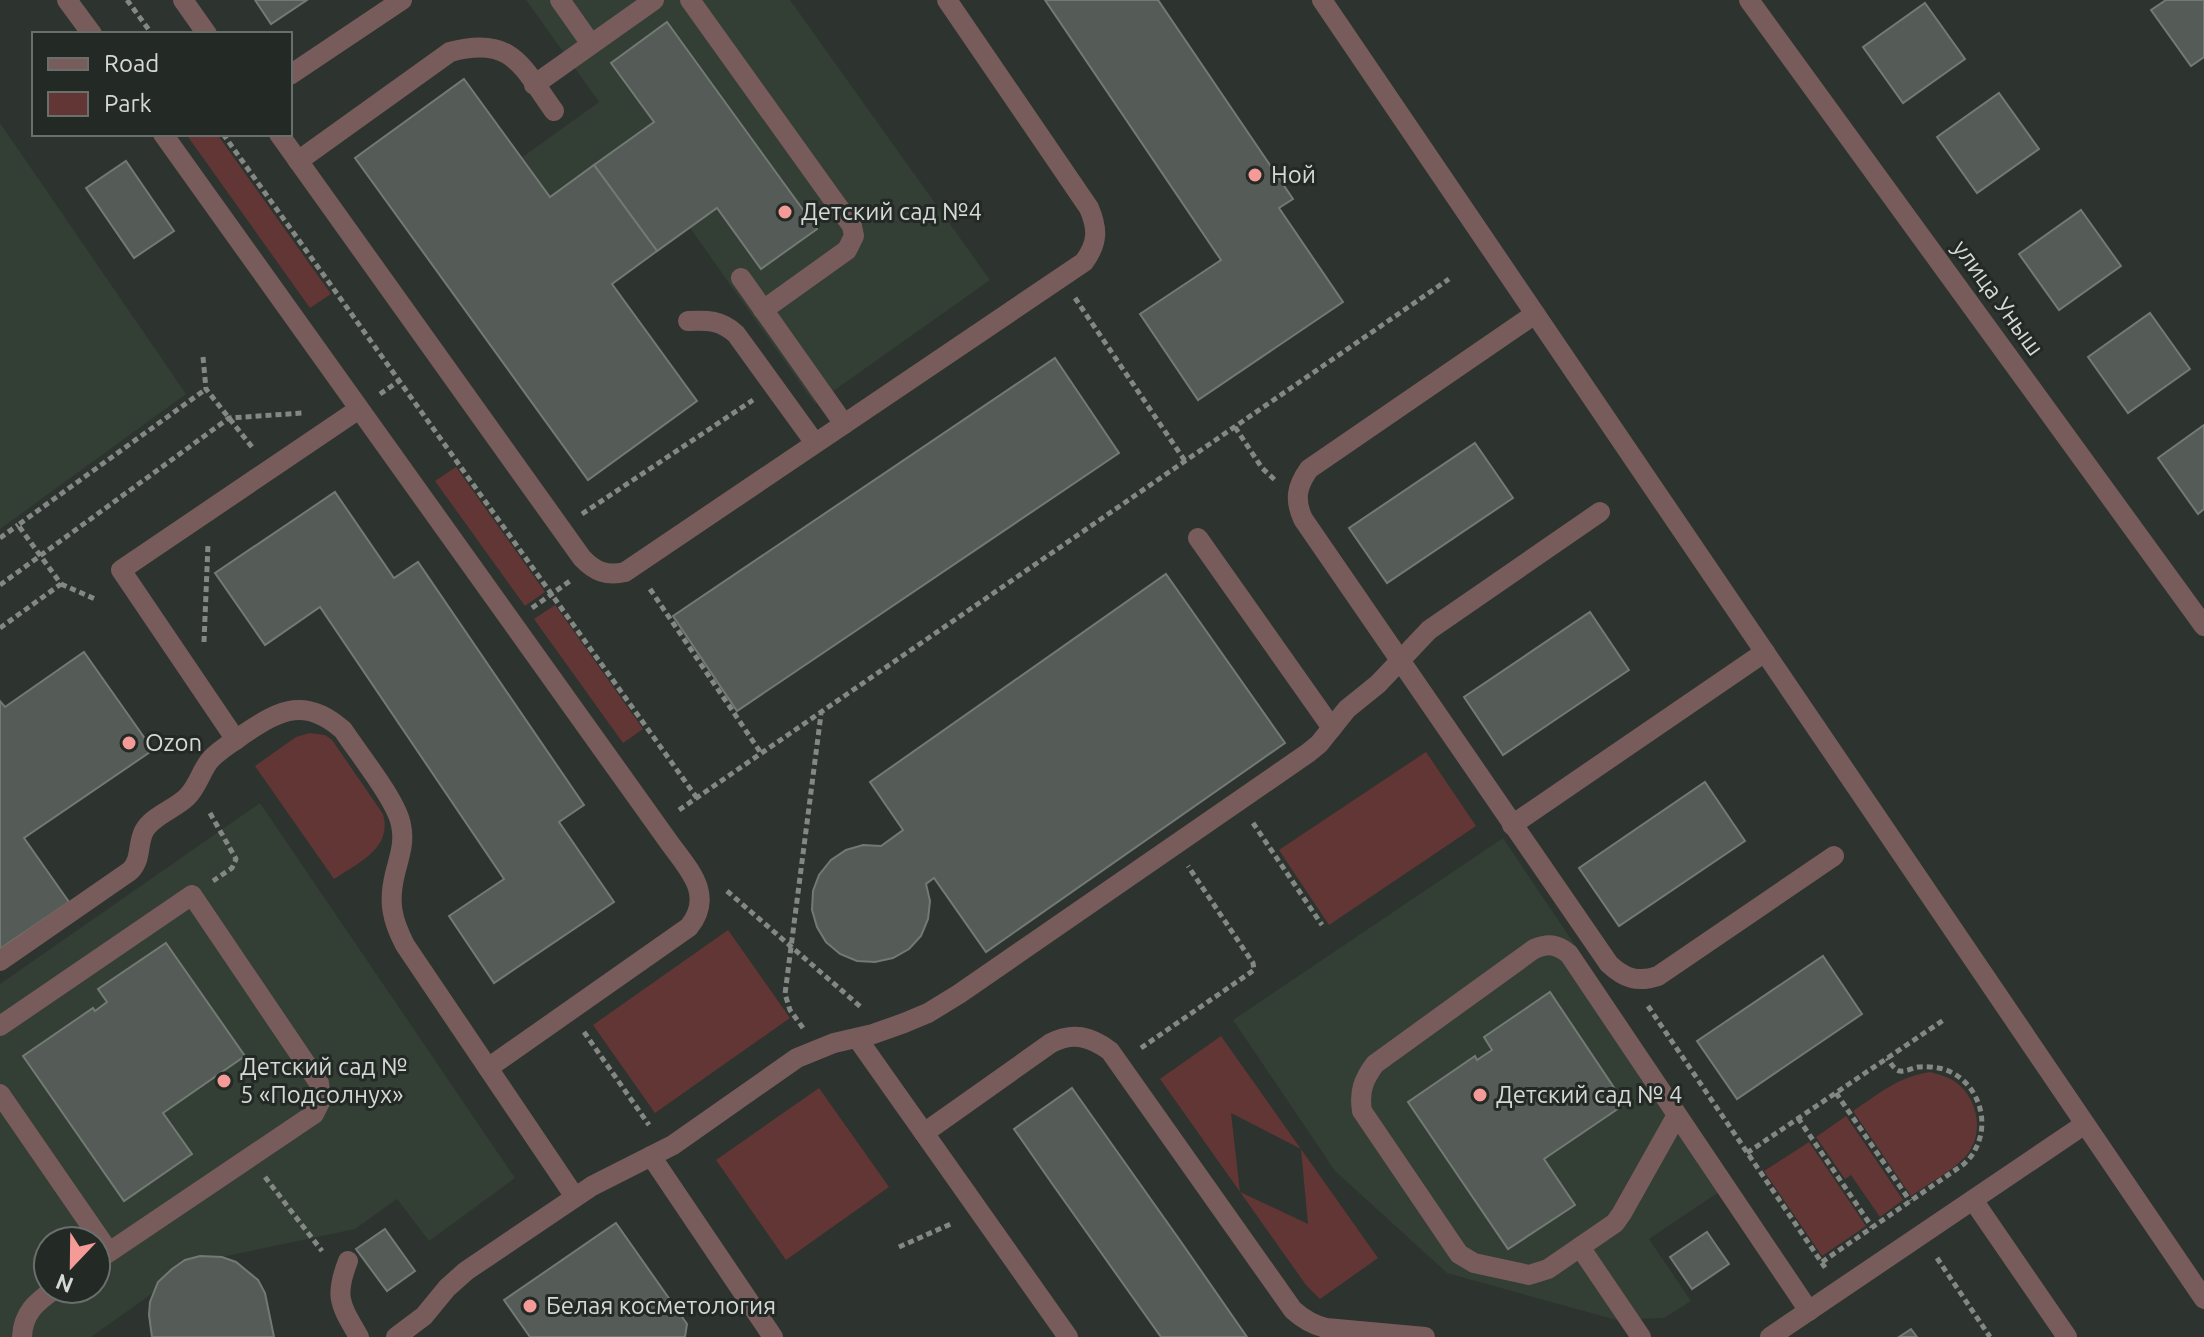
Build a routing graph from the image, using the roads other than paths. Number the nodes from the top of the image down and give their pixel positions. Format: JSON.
{"nodes":[{"id":1,"x":67,"y":0,"type":"edge"},
{"id":2,"x":183,"y":0,"type":"edge"},
{"id":3,"x":402,"y":0,"type":"edge"},
{"id":4,"x":560,"y":0,"type":"edge"},
{"id":5,"x":654,"y":0,"type":"edge"},
{"id":6,"x":690,"y":0,"type":"edge"},
{"id":7,"x":947,"y":0,"type":"edge"},
{"id":8,"x":1322,"y":0,"type":"edge"},
{"id":9,"x":1749,"y":0,"type":"edge"},
{"id":10,"x":91,"y":32,"type":"edge"},
{"id":11,"x":206,"y":32,"type":"edge"},
{"id":12,"x":591,"y":44,"type":"junction"},
{"id":13,"x":292,"y":74,"type":"edge"},
{"id":14,"x":534,"y":85,"type":"junction"},
{"id":15,"x":554,"y":111,"type":"dead end"},
{"id":16,"x":164,"y":136,"type":"edge"},
{"id":17,"x":280,"y":136,"type":"edge"},
{"id":18,"x":298,"y":161,"type":"junction"},
{"id":19,"x":741,"y":278,"type":"dead end"},
{"id":20,"x":763,"y":310,"type":"junction"},
{"id":21,"x":1535,"y":314,"type":"junction"},
{"id":22,"x":688,"y":321,"type":"dead end"},
{"id":23,"x":359,"y":409,"type":"junction"},
{"id":24,"x":844,"y":424,"type":"junction"},
{"id":25,"x":815,"y":443,"type":"junction"},
{"id":26,"x":1600,"y":512,"type":"dead end"},
{"id":27,"x":1198,"y":538,"type":"dead end"},
{"id":28,"x":2204,"y":626,"type":"edge"},
{"id":29,"x":1765,"y":652,"type":"junction"},
{"id":30,"x":1400,"y":660,"type":"junction"},
{"id":31,"x":1332,"y":728,"type":"junction"},
{"id":32,"x":236,"y":740,"type":"junction"},
{"id":33,"x":1512,"y":825,"type":"junction"},
{"id":34,"x":1834,"y":856,"type":"dead end"},
{"id":35,"x":0,"y":961,"type":"edge"},
{"id":36,"x":0,"y":1026,"type":"edge"},
{"id":37,"x":857,"y":1038,"type":"junction"},
{"id":38,"x":488,"y":1068,"type":"junction"},
{"id":39,"x":0,"y":1094,"type":"edge"},
{"id":40,"x":1677,"y":1115,"type":"junction"},
{"id":41,"x":2085,"y":1124,"type":"junction"},
{"id":42,"x":924,"y":1133,"type":"junction"},
{"id":43,"x":658,"y":1152,"type":"junction"},
{"id":44,"x":575,"y":1197,"type":"junction"},
{"id":45,"x":1973,"y":1200,"type":"junction"},
{"id":46,"x":82,"y":1225,"type":"edge"},
{"id":47,"x":1580,"y":1247,"type":"junction"},
{"id":48,"x":112,"y":1250,"type":"edge"},
{"id":49,"x":348,"y":1261,"type":"dead end"},
{"id":50,"x":2204,"y":1299,"type":"edge"},
{"id":51,"x":33,"y":1305,"type":"edge"},
{"id":52,"x":1809,"y":1311,"type":"junction"},
{"id":53,"x":22,"y":1337,"type":"edge"},
{"id":54,"x":359,"y":1337,"type":"edge"},
{"id":55,"x":396,"y":1337,"type":"edge"},
{"id":56,"x":773,"y":1337,"type":"edge"},
{"id":57,"x":1068,"y":1337,"type":"edge"},
{"id":58,"x":1425,"y":1337,"type":"edge"},
{"id":59,"x":1641,"y":1337,"type":"edge"},
{"id":60,"x":1770,"y":1337,"type":"edge"},
{"id":61,"x":2067,"y":1337,"type":"edge"}],
"edges":[{"from":1,"to":10,"type":"street"},
{"from":2,"to":11,"type":"street"},
{"from":3,"to":13,"type":"street"},
{"from":4,"to":12,"type":"street"},
{"from":5,"to":12,"type":"street"},
{"from":6,"to":20,"type":"street"},
{"from":7,"to":24,"type":"street"},
{"from":8,"to":21,"type":"street"},
{"from":9,"to":28,"type":"street","name":"улица Уныш"},
{"from":12,"to":14,"type":"street"},
{"from":14,"to":15,"type":"street"},
{"from":14,"to":18,"type":"street"},
{"from":16,"to":23,"type":"street"},
{"from":17,"to":18,"type":"street"},
{"from":18,"to":25,"type":"street"},
{"from":19,"to":20,"type":"street"},
{"from":20,"to":24,"type":"street"},
{"from":21,"to":29,"type":"street"},
{"from":21,"to":30,"type":"street"},
{"from":22,"to":25,"type":"street"},
{"from":23,"to":32,"type":"street"},
{"from":23,"to":38,"type":"street"},
{"from":24,"to":25,"type":"street"},
{"from":26,"to":30,"type":"street"},
{"from":27,"to":31,"type":"street"},
{"from":29,"to":33,"type":"street"},
{"from":29,"to":41,"type":"street"},
{"from":30,"to":31,"type":"street"},
{"from":30,"to":33,"type":"street"},
{"from":31,"to":37,"type":"street"},
{"from":32,"to":35,"type":"street"},
{"from":32,"to":38,"type":"street"},
{"from":33,"to":34,"type":"street"},
{"from":36,"to":48,"type":"street"},
{"from":37,"to":42,"type":"street"},
{"from":37,"to":43,"type":"street"},
{"from":38,"to":44,"type":"street"},
{"from":39,"to":46,"type":"street"},
{"from":40,"to":47,"type":"street"},
{"from":40,"to":47,"type":"street"},
{"from":40,"to":52,"type":"street"},
{"from":41,"to":45,"type":"street"},
{"from":41,"to":50,"type":"street"},
{"from":42,"to":57,"type":"street"},
{"from":42,"to":58,"type":"street"},
{"from":43,"to":44,"type":"street"},
{"from":43,"to":56,"type":"street"},
{"from":44,"to":55,"type":"street"},
{"from":45,"to":52,"type":"street"},
{"from":45,"to":61,"type":"street"},
{"from":47,"to":59,"type":"street"},
{"from":49,"to":54,"type":"street"},
{"from":51,"to":53,"type":"street"},
{"from":52,"to":60,"type":"street"}]}
